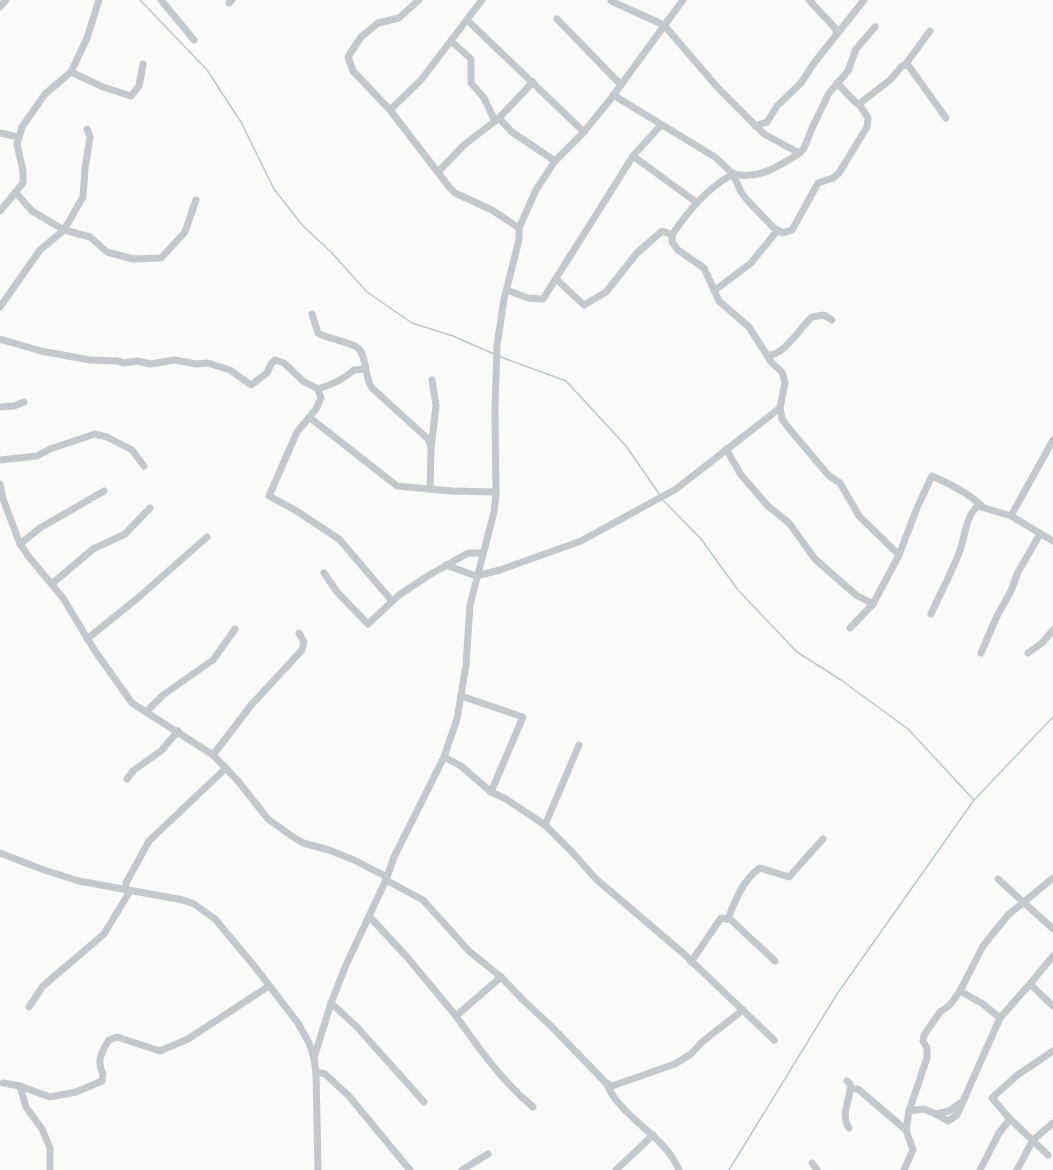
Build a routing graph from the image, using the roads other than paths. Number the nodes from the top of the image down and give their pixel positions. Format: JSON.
{"nodes":[{"id":1,"x":6,"y":0,"type":"edge"},
{"id":2,"x":99,"y":0,"type":"edge"},
{"id":3,"x":160,"y":0,"type":"edge"},
{"id":4,"x":419,"y":0,"type":"edge"},
{"id":5,"x":482,"y":0,"type":"edge"},
{"id":6,"x":683,"y":0,"type":"edge"},
{"id":7,"x":809,"y":0,"type":"edge"},
{"id":8,"x":864,"y":0,"type":"edge"},
{"id":9,"x":611,"y":1,"type":"edge"},
{"id":10,"x":0,"y":7,"type":"edge"},
{"id":11,"x":557,"y":19,"type":"dead end"},
{"id":12,"x":467,"y":20,"type":"junction"},
{"id":13,"x":664,"y":25,"type":"junction"},
{"id":14,"x":875,"y":27,"type":"dead end"},
{"id":15,"x":930,"y":31,"type":"dead end"},
{"id":16,"x":837,"y":34,"type":"junction"},
{"id":17,"x":195,"y":40,"type":"dead end"},
{"id":18,"x":451,"y":41,"type":"junction"},
{"id":19,"x":143,"y":64,"type":"dead end"},
{"id":20,"x":905,"y":65,"type":"junction"},
{"id":21,"x":71,"y":72,"type":"junction"},
{"id":22,"x":533,"y":82,"type":"junction"},
{"id":23,"x":837,"y":83,"type":"junction"},
{"id":24,"x":621,"y":86,"type":"junction"},
{"id":25,"x":613,"y":95,"type":"junction"},
{"id":26,"x":859,"y":104,"type":"junction"},
{"id":27,"x":390,"y":110,"type":"junction"},
{"id":28,"x":946,"y":118,"type":"dead end"},
{"id":29,"x":497,"y":120,"type":"junction"},
{"id":30,"x":661,"y":125,"type":"junction"},
{"id":31,"x":755,"y":126,"type":"junction"},
{"id":32,"x":87,"y":129,"type":"dead end"},
{"id":33,"x":584,"y":132,"type":"junction"},
{"id":34,"x":0,"y":133,"type":"edge"},
{"id":35,"x":18,"y":137,"type":"junction"},
{"id":36,"x":799,"y":153,"type":"junction"},
{"id":37,"x":633,"y":156,"type":"junction"},
{"id":38,"x":555,"y":161,"type":"junction"},
{"id":39,"x":438,"y":172,"type":"junction"},
{"id":40,"x":733,"y":174,"type":"junction"},
{"id":41,"x":16,"y":193,"type":"junction"},
{"id":42,"x":196,"y":200,"type":"dead end"},
{"id":43,"x":696,"y":202,"type":"junction"},
{"id":44,"x":0,"y":211,"type":"edge"},
{"id":45,"x":519,"y":228,"type":"junction"},
{"id":46,"x":64,"y":230,"type":"junction"},
{"id":47,"x":777,"y":231,"type":"junction"},
{"id":48,"x":672,"y":235,"type":"junction"},
{"id":49,"x":556,"y":279,"type":"junction"},
{"id":50,"x":507,"y":290,"type":"junction"},
{"id":51,"x":714,"y":291,"type":"junction"},
{"id":52,"x":0,"y":307,"type":"edge"},
{"id":53,"x":312,"y":314,"type":"dead end"},
{"id":54,"x":832,"y":320,"type":"dead end"},
{"id":55,"x":0,"y":339,"type":"edge"},
{"id":56,"x":767,"y":356,"type":"junction"},
{"id":57,"x":365,"y":369,"type":"junction"},
{"id":58,"x":432,"y":380,"type":"dead end"},
{"id":59,"x":318,"y":389,"type":"junction"},
{"id":60,"x":24,"y":402,"type":"dead end"},
{"id":61,"x":0,"y":407,"type":"edge"},
{"id":62,"x":780,"y":408,"type":"junction"},
{"id":63,"x":309,"y":417,"type":"junction"},
{"id":64,"x":1053,"y":440,"type":"edge"},
{"id":65,"x":431,"y":446,"type":"junction"},
{"id":66,"x":726,"y":449,"type":"junction"},
{"id":67,"x":0,"y":460,"type":"edge"},
{"id":68,"x":144,"y":466,"type":"dead end"},
{"id":69,"x":0,"y":484,"type":"edge"},
{"id":70,"x":430,"y":489,"type":"junction"},
{"id":71,"x":104,"y":491,"type":"dead end"},
{"id":72,"x":496,"y":492,"type":"junction"},
{"id":73,"x":983,"y":507,"type":"junction"},
{"id":74,"x":150,"y":508,"type":"dead end"},
{"id":75,"x":1011,"y":516,"type":"junction"},
{"id":76,"x":1040,"y":534,"type":"junction"},
{"id":77,"x":207,"y":537,"type":"dead end"},
{"id":78,"x":1053,"y":541,"type":"edge"},
{"id":79,"x":20,"y":544,"type":"junction"},
{"id":80,"x":483,"y":553,"type":"junction"},
{"id":81,"x":899,"y":555,"type":"junction"},
{"id":82,"x":446,"y":565,"type":"junction"},
{"id":83,"x":324,"y":573,"type":"dead end"},
{"id":84,"x":476,"y":576,"type":"junction"},
{"id":85,"x":53,"y":583,"type":"junction"},
{"id":86,"x":392,"y":601,"type":"junction"},
{"id":87,"x":873,"y":604,"type":"junction"},
{"id":88,"x":931,"y":614,"type":"dead end"},
{"id":89,"x":850,"y":628,"type":"dead end"},
{"id":90,"x":235,"y":629,"type":"dead end"},
{"id":91,"x":1053,"y":630,"type":"edge"},
{"id":92,"x":299,"y":633,"type":"dead end"},
{"id":93,"x":87,"y":639,"type":"junction"},
{"id":94,"x":981,"y":653,"type":"dead end"},
{"id":95,"x":1028,"y":653,"type":"dead end"},
{"id":96,"x":461,"y":696,"type":"junction"},
{"id":97,"x":146,"y":712,"type":"junction"},
{"id":98,"x":178,"y":731,"type":"junction"},
{"id":99,"x":579,"y":745,"type":"dead end"},
{"id":100,"x":213,"y":755,"type":"junction"},
{"id":101,"x":444,"y":758,"type":"junction"},
{"id":102,"x":226,"y":768,"type":"junction"},
{"id":103,"x":127,"y":779,"type":"dead end"},
{"id":104,"x":491,"y":792,"type":"junction"},
{"id":105,"x":544,"y":825,"type":"junction"},
{"id":106,"x":823,"y":839,"type":"dead end"},
{"id":107,"x":0,"y":853,"type":"edge"},
{"id":108,"x":387,"y":878,"type":"junction"},
{"id":109,"x":1053,"y":878,"type":"edge"},
{"id":110,"x":998,"y":879,"type":"dead end"},
{"id":111,"x":128,"y":890,"type":"junction"},
{"id":112,"x":1024,"y":903,"type":"junction"},
{"id":113,"x":369,"y":916,"type":"junction"},
{"id":114,"x":728,"y":919,"type":"junction"},
{"id":115,"x":1053,"y":929,"type":"edge"},
{"id":116,"x":1053,"y":956,"type":"edge"},
{"id":117,"x":776,"y":961,"type":"dead end"},
{"id":118,"x":691,"y":962,"type":"junction"},
{"id":119,"x":501,"y":977,"type":"junction"},
{"id":120,"x":1030,"y":984,"type":"junction"},
{"id":121,"x":269,"y":986,"type":"junction"},
{"id":122,"x":960,"y":991,"type":"junction"},
{"id":123,"x":331,"y":1003,"type":"junction"},
{"id":124,"x":1053,"y":1006,"type":"edge"},
{"id":125,"x":29,"y":1007,"type":"dead end"},
{"id":126,"x":743,"y":1010,"type":"junction"},
{"id":127,"x":456,"y":1016,"type":"junction"},
{"id":128,"x":1000,"y":1018,"type":"junction"},
{"id":129,"x":774,"y":1040,"type":"dead end"},
{"id":130,"x":1053,"y":1051,"type":"edge"},
{"id":131,"x":314,"y":1058,"type":"junction"},
{"id":132,"x":316,"y":1072,"type":"junction"},
{"id":133,"x":847,"y":1081,"type":"dead end"},
{"id":134,"x":3,"y":1083,"type":"dead end"},
{"id":135,"x":606,"y":1083,"type":"junction"},
{"id":136,"x":20,"y":1086,"type":"junction"},
{"id":137,"x":851,"y":1089,"type":"junction"},
{"id":138,"x":424,"y":1102,"type":"dead end"},
{"id":139,"x":534,"y":1107,"type":"dead end"},
{"id":140,"x":909,"y":1111,"type":"junction"},
{"id":141,"x":1010,"y":1119,"type":"junction"},
{"id":142,"x":1053,"y":1123,"type":"edge"},
{"id":143,"x":849,"y":1128,"type":"dead end"},
{"id":144,"x":906,"y":1130,"type":"junction"},
{"id":145,"x":653,"y":1135,"type":"junction"},
{"id":146,"x":1033,"y":1140,"type":"junction"},
{"id":147,"x":488,"y":1154,"type":"dead end"},
{"id":148,"x":1048,"y":1155,"type":"dead end"},
{"id":149,"x":812,"y":1163,"type":"dead end"},
{"id":150,"x":50,"y":1170,"type":"edge"},
{"id":151,"x":318,"y":1170,"type":"edge"},
{"id":152,"x":410,"y":1170,"type":"edge"},
{"id":153,"x":462,"y":1170,"type":"edge"},
{"id":154,"x":616,"y":1170,"type":"edge"},
{"id":155,"x":679,"y":1170,"type":"edge"},
{"id":156,"x":817,"y":1170,"type":"edge"},
{"id":157,"x":904,"y":1170,"type":"edge"},
{"id":158,"x":980,"y":1170,"type":"edge"},
{"id":159,"x":1017,"y":1170,"type":"edge"}],
"edges":[{"from":1,"to":10,"type":"street"},
{"from":2,"to":21,"type":"street"},
{"from":3,"to":17,"type":"street"},
{"from":4,"to":27,"type":"street"},
{"from":5,"to":12,"type":"street"},
{"from":6,"to":13,"type":"street"},
{"from":7,"to":16,"type":"street"},
{"from":8,"to":16,"type":"street"},
{"from":9,"to":13,"type":"street"},
{"from":11,"to":24,"type":"street"},
{"from":12,"to":18,"type":"street"},
{"from":12,"to":22,"type":"street"},
{"from":13,"to":24,"type":"street"},
{"from":13,"to":31,"type":"street"},
{"from":14,"to":23,"type":"street"},
{"from":15,"to":20,"type":"street"},
{"from":16,"to":31,"type":"street"},
{"from":18,"to":27,"type":"street"},
{"from":18,"to":29,"type":"street"},
{"from":19,"to":21,"type":"street"},
{"from":20,"to":26,"type":"street"},
{"from":20,"to":28,"type":"street"},
{"from":21,"to":35,"type":"street"},
{"from":22,"to":29,"type":"street"},
{"from":22,"to":33,"type":"street"},
{"from":23,"to":26,"type":"street"},
{"from":23,"to":36,"type":"street"},
{"from":24,"to":25,"type":"street"},
{"from":25,"to":30,"type":"street"},
{"from":25,"to":33,"type":"street"},
{"from":26,"to":47,"type":"street"},
{"from":27,"to":39,"type":"street"},
{"from":29,"to":38,"type":"street"},
{"from":29,"to":39,"type":"street"},
{"from":30,"to":37,"type":"street"},
{"from":30,"to":40,"type":"street"},
{"from":31,"to":36,"type":"street"},
{"from":32,"to":46,"type":"street"},
{"from":33,"to":38,"type":"street"},
{"from":34,"to":35,"type":"street"},
{"from":35,"to":41,"type":"street"},
{"from":36,"to":40,"type":"street"},
{"from":37,"to":43,"type":"street"},
{"from":37,"to":49,"type":"street"},
{"from":38,"to":45,"type":"street"},
{"from":39,"to":45,"type":"street"},
{"from":40,"to":43,"type":"street"},
{"from":40,"to":47,"type":"street"},
{"from":41,"to":44,"type":"street"},
{"from":41,"to":46,"type":"street"},
{"from":42,"to":46,"type":"street"},
{"from":43,"to":48,"type":"street"},
{"from":45,"to":50,"type":"street"},
{"from":46,"to":52,"type":"street"},
{"from":47,"to":51,"type":"street"},
{"from":48,"to":49,"type":"street"},
{"from":48,"to":51,"type":"street"},
{"from":49,"to":50,"type":"street"},
{"from":50,"to":72,"type":"street"},
{"from":51,"to":56,"type":"street"},
{"from":53,"to":57,"type":"street"},
{"from":54,"to":56,"type":"street"},
{"from":55,"to":59,"type":"street"},
{"from":56,"to":62,"type":"street"},
{"from":57,"to":59,"type":"street"},
{"from":57,"to":65,"type":"street"},
{"from":58,"to":65,"type":"street"},
{"from":59,"to":63,"type":"street"},
{"from":60,"to":61,"type":"street"},
{"from":62,"to":66,"type":"street"},
{"from":62,"to":81,"type":"street"},
{"from":63,"to":70,"type":"street"},
{"from":63,"to":86,"type":"street"},
{"from":64,"to":75,"type":"street"},
{"from":65,"to":70,"type":"street"},
{"from":66,"to":84,"type":"street"},
{"from":66,"to":87,"type":"street"},
{"from":67,"to":68,"type":"street"},
{"from":69,"to":79,"type":"street"},
{"from":70,"to":72,"type":"street"},
{"from":71,"to":79,"type":"street"},
{"from":72,"to":80,"type":"street"},
{"from":73,"to":75,"type":"street"},
{"from":73,"to":81,"type":"street"},
{"from":73,"to":88,"type":"street"},
{"from":74,"to":85,"type":"street"},
{"from":75,"to":76,"type":"street"},
{"from":76,"to":78,"type":"street"},
{"from":76,"to":94,"type":"street"},
{"from":77,"to":93,"type":"street"},
{"from":79,"to":85,"type":"street"},
{"from":80,"to":82,"type":"street"},
{"from":80,"to":84,"type":"street"},
{"from":81,"to":87,"type":"street"},
{"from":82,"to":84,"type":"street"},
{"from":82,"to":86,"type":"street"},
{"from":83,"to":86,"type":"street"},
{"from":84,"to":96,"type":"street"},
{"from":85,"to":93,"type":"street"},
{"from":87,"to":89,"type":"street"},
{"from":90,"to":97,"type":"street"},
{"from":91,"to":95,"type":"street"},
{"from":92,"to":100,"type":"street"},
{"from":93,"to":97,"type":"street"},
{"from":96,"to":101,"type":"street"},
{"from":96,"to":104,"type":"street"},
{"from":97,"to":98,"type":"street"},
{"from":98,"to":100,"type":"street"},
{"from":98,"to":103,"type":"street"},
{"from":99,"to":105,"type":"street"},
{"from":100,"to":102,"type":"street"},
{"from":101,"to":104,"type":"street"},
{"from":101,"to":108,"type":"street"},
{"from":102,"to":108,"type":"street"},
{"from":102,"to":111,"type":"street"},
{"from":104,"to":105,"type":"street"},
{"from":105,"to":118,"type":"street"},
{"from":106,"to":114,"type":"street"},
{"from":107,"to":111,"type":"street"},
{"from":108,"to":113,"type":"street"},
{"from":108,"to":119,"type":"street"},
{"from":109,"to":112,"type":"street"},
{"from":110,"to":112,"type":"street"},
{"from":111,"to":121,"type":"street"},
{"from":111,"to":125,"type":"street"},
{"from":112,"to":115,"type":"street"},
{"from":112,"to":122,"type":"street"},
{"from":113,"to":123,"type":"street"},
{"from":113,"to":127,"type":"street"},
{"from":114,"to":117,"type":"street"},
{"from":114,"to":118,"type":"street"},
{"from":116,"to":120,"type":"street"},
{"from":118,"to":126,"type":"street"},
{"from":119,"to":127,"type":"street"},
{"from":119,"to":135,"type":"street"},
{"from":120,"to":124,"type":"street"},
{"from":120,"to":128,"type":"street"},
{"from":121,"to":131,"type":"street"},
{"from":121,"to":136,"type":"street"},
{"from":122,"to":128,"type":"street"},
{"from":122,"to":140,"type":"street"},
{"from":123,"to":131,"type":"street"},
{"from":123,"to":138,"type":"street"},
{"from":126,"to":129,"type":"street"},
{"from":126,"to":135,"type":"street"},
{"from":127,"to":139,"type":"street"},
{"from":128,"to":140,"type":"street"},
{"from":130,"to":141,"type":"street"},
{"from":131,"to":132,"type":"street"},
{"from":132,"to":151,"type":"street"},
{"from":132,"to":152,"type":"street"},
{"from":133,"to":137,"type":"street"},
{"from":134,"to":136,"type":"street"},
{"from":135,"to":145,"type":"street"},
{"from":136,"to":150,"type":"street"},
{"from":137,"to":143,"type":"street"},
{"from":137,"to":144,"type":"street"},
{"from":140,"to":144,"type":"street"},
{"from":141,"to":146,"type":"street"},
{"from":141,"to":158,"type":"street"},
{"from":142,"to":146,"type":"street"},
{"from":144,"to":157,"type":"street"},
{"from":145,"to":154,"type":"street"},
{"from":145,"to":155,"type":"street"},
{"from":146,"to":148,"type":"street"},
{"from":146,"to":159,"type":"street"},
{"from":147,"to":153,"type":"street"},
{"from":149,"to":156,"type":"street"}]}
